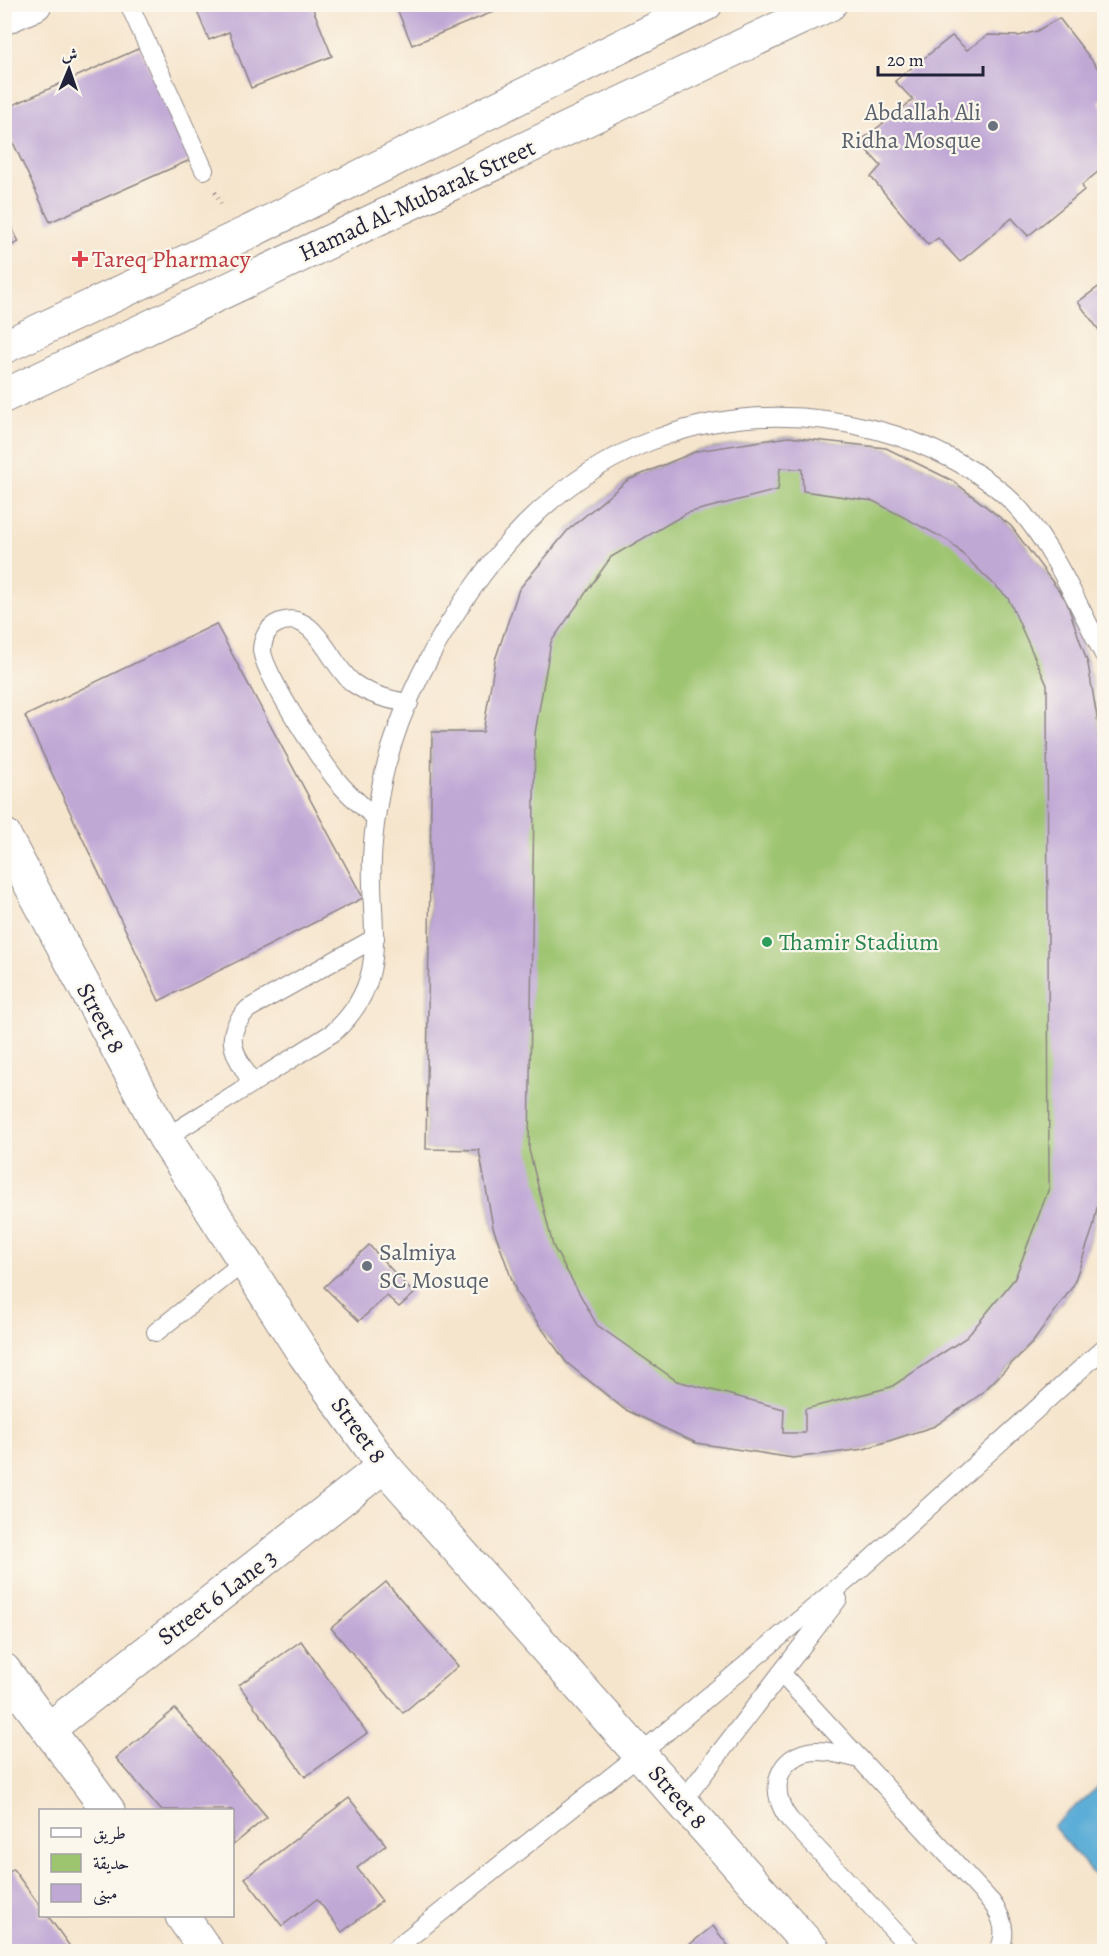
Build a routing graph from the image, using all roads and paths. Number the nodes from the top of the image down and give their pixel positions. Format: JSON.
{"nodes":[{"id":1,"x":35,"y":4,"type":"edge"},
{"id":2,"x":129,"y":4,"type":"edge"},
{"id":3,"x":706,"y":4,"type":"edge"},
{"id":4,"x":830,"y":4,"type":"edge"},
{"id":5,"x":4,"y":18,"type":"edge"},
{"id":6,"x":204,"y":171,"type":"joint"},
{"id":7,"x":239,"y":237,"type":"junction"},
{"id":8,"x":4,"y":347,"type":"edge"},
{"id":9,"x":4,"y":396,"type":"edge"},
{"id":10,"x":1104,"y":656,"type":"edge"},
{"id":11,"x":408,"y":703,"type":"junction"},
{"id":12,"x":376,"y":818,"type":"junction"},
{"id":13,"x":4,"y":835,"type":"edge"},
{"id":14,"x":375,"y":938,"type":"junction"},
{"id":15,"x":252,"y":1083,"type":"junction"},
{"id":16,"x":165,"y":1138,"type":"junction"},
{"id":17,"x":244,"y":1262,"type":"junction"},
{"id":18,"x":156,"y":1332,"type":"dead end"},
{"id":19,"x":1104,"y":1348,"type":"edge"},
{"id":20,"x":384,"y":1466,"type":"junction"},
{"id":21,"x":859,"y":1570,"type":"junction"},
{"id":22,"x":4,"y":1670,"type":"edge"},
{"id":23,"x":781,"y":1673,"type":"junction"},
{"id":24,"x":50,"y":1728,"type":"junction"},
{"id":25,"x":640,"y":1754,"type":"junction"},
{"id":26,"x":860,"y":1759,"type":"junction"},
{"id":27,"x":682,"y":1802,"type":"junction"},
{"id":28,"x":107,"y":1809,"type":"edge"},
{"id":29,"x":183,"y":1917,"type":"edge"},
{"id":30,"x":207,"y":1952,"type":"edge"},
{"id":31,"x":391,"y":1952,"type":"edge"},
{"id":32,"x":815,"y":1952,"type":"edge"},
{"id":33,"x":914,"y":1952,"type":"edge"},
{"id":34,"x":998,"y":1952,"type":"edge"}],
"edges":[{"from":1,"to":5,"type":"street"},
{"from":2,"to":6,"type":"lane"},
{"from":3,"to":7,"type":"street","name":"Hamad Al-Mubarak Street"},
{"from":4,"to":9,"type":"street","name":"Hamad Al-Mubarak Street"},
{"from":6,"to":7,"type":"path"},
{"from":7,"to":8,"type":"street","name":"Hamad Al-Mubarak Street"},
{"from":10,"to":11,"type":"lane"},
{"from":11,"to":12,"type":"lane"},
{"from":11,"to":12,"type":"lane"},
{"from":12,"to":14,"type":"lane"},
{"from":13,"to":16,"type":"street","name":"Street 8"},
{"from":14,"to":15,"type":"lane"},
{"from":14,"to":15,"type":"lane"},
{"from":15,"to":16,"type":"lane"},
{"from":16,"to":17,"type":"street","name":"Street 8"},
{"from":17,"to":18,"type":"lane"},
{"from":17,"to":20,"type":"street","name":"Street 8"},
{"from":19,"to":21,"type":"lane"},
{"from":20,"to":24,"type":"street","name":"Street 6 Lane 3"},
{"from":20,"to":25,"type":"street","name":"Street 8"},
{"from":21,"to":23,"type":"lane"},
{"from":21,"to":25,"type":"lane"},
{"from":22,"to":24,"type":"street"},
{"from":23,"to":26,"type":"lane"},
{"from":23,"to":27,"type":"lane"},
{"from":24,"to":28,"type":"street"},
{"from":25,"to":27,"type":"street","name":"Street 8"},
{"from":25,"to":31,"type":"lane"},
{"from":26,"to":33,"type":"lane"},
{"from":26,"to":34,"type":"lane"},
{"from":27,"to":32,"type":"street","name":"Street 8"},
{"from":29,"to":30,"type":"street"}]}
